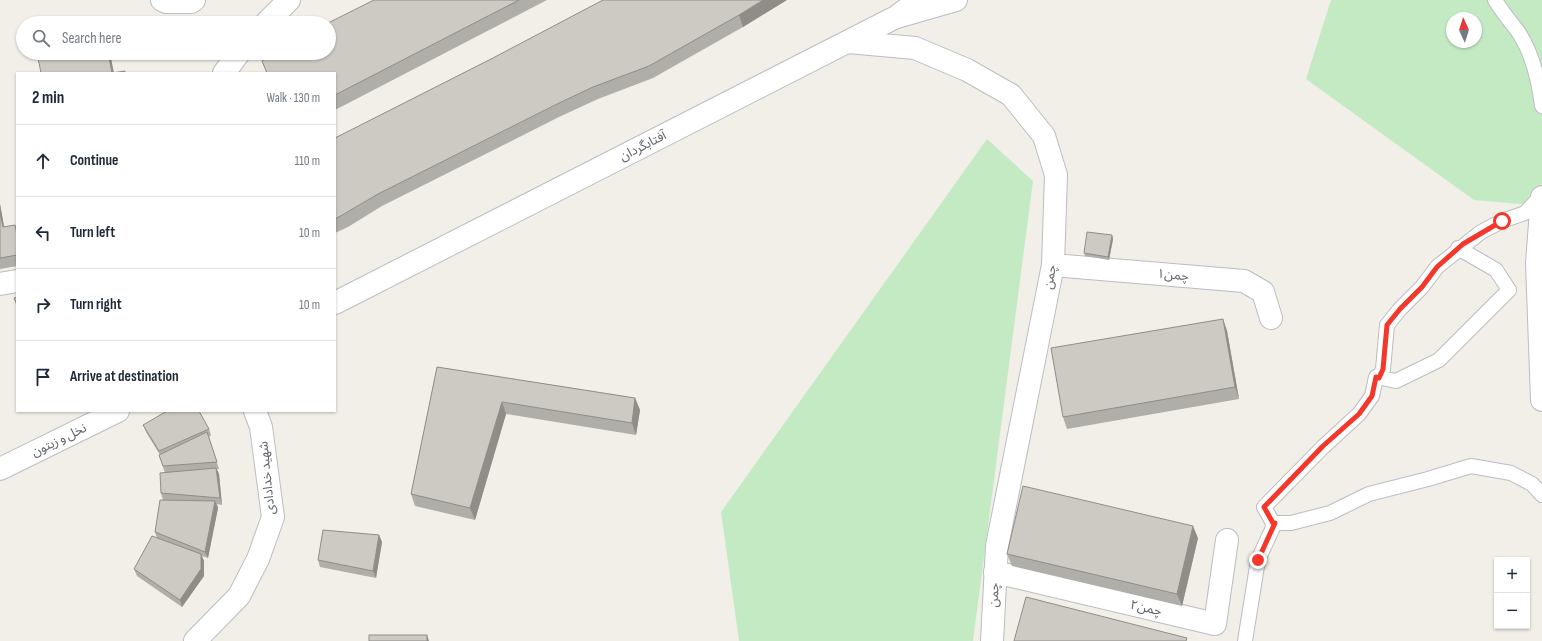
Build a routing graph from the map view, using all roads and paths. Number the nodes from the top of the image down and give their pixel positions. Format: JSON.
{"nodes":[{"id":1,"x":162,"y":0,"type":"edge"},
{"id":2,"x":194,"y":0,"type":"edge"},
{"id":3,"x":289,"y":0,"type":"edge"},
{"id":4,"x":919,"y":0,"type":"edge"},
{"id":5,"x":956,"y":0,"type":"edge"},
{"id":6,"x":1495,"y":0,"type":"edge"},
{"id":7,"x":273,"y":16,"type":"edge"},
{"id":8,"x":896,"y":18,"type":"junction"},
{"id":9,"x":848,"y":42,"type":"junction"},
{"id":10,"x":234,"y":60,"type":"edge"},
{"id":11,"x":225,"y":72,"type":"edge"},
{"id":12,"x":1542,"y":106,"type":"edge"},
{"id":13,"x":1542,"y":196,"type":"edge"},
{"id":14,"x":1458,"y":248,"type":"junction"},
{"id":15,"x":1053,"y":265,"type":"junction"},
{"id":16,"x":16,"y":281,"type":"edge"},
{"id":17,"x":0,"y":284,"type":"edge"},
{"id":18,"x":336,"y":302,"type":"edge"},
{"id":19,"x":1271,"y":318,"type":"dead end"},
{"id":20,"x":1379,"y":378,"type":"junction"},
{"id":21,"x":1542,"y":400,"type":"edge"},
{"id":22,"x":116,"y":412,"type":"edge"},
{"id":23,"x":254,"y":412,"type":"edge"},
{"id":24,"x":0,"y":469,"type":"edge"},
{"id":25,"x":1542,"y":496,"type":"edge"},
{"id":26,"x":1275,"y":523,"type":"junction"},
{"id":27,"x":1227,"y":540,"type":"dead end"},
{"id":28,"x":995,"y":572,"type":"junction"},
{"id":29,"x":1213,"y":632,"type":"edge"},
{"id":30,"x":195,"y":641,"type":"edge"},
{"id":31,"x":992,"y":641,"type":"edge"},
{"id":32,"x":1246,"y":641,"type":"edge"}],
"edges":[{"from":1,"to":2,"type":"street"},
{"from":3,"to":7,"type":"street"},
{"from":4,"to":8,"type":"street"},
{"from":5,"to":8,"type":"street","name":"آفتابگردان"},
{"from":6,"to":12,"type":"lane"},
{"from":8,"to":9,"type":"street","name":"آفتابگردان"},
{"from":9,"to":15,"type":"street","name":"چمن"},
{"from":9,"to":18,"type":"street","name":"آفتابگردان"},
{"from":10,"to":11,"type":"street"},
{"from":13,"to":14,"type":"lane"},
{"from":13,"to":21,"type":"street"},
{"from":14,"to":20,"type":"lane"},
{"from":14,"to":20,"type":"lane"},
{"from":15,"to":19,"type":"street","name":"چمن۱"},
{"from":15,"to":28,"type":"street","name":"چمن"},
{"from":16,"to":17,"type":"street"},
{"from":20,"to":26,"type":"lane"},
{"from":22,"to":24,"type":"street","name":"نخل و زیتون"},
{"from":23,"to":30,"type":"street","name":"شهید خدادادی"},
{"from":25,"to":26,"type":"lane"},
{"from":26,"to":32,"type":"lane"},
{"from":27,"to":29,"type":"street","name":"چمن۲"},
{"from":28,"to":29,"type":"street","name":"چمن۲"},
{"from":28,"to":31,"type":"street","name":"چمن"}]}
